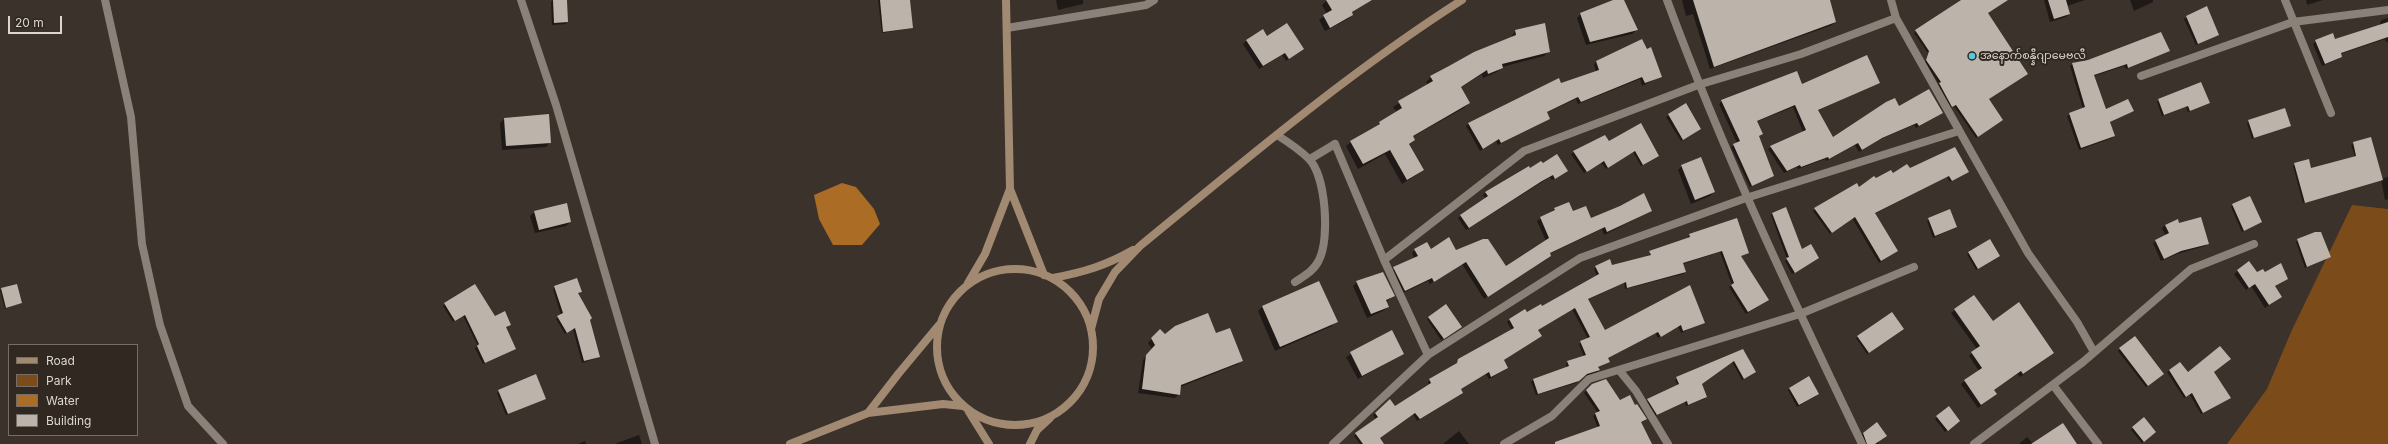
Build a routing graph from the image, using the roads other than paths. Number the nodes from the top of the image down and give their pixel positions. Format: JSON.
{"nodes":[{"id":1,"x":104,"y":0,"type":"edge"},
{"id":2,"x":521,"y":0,"type":"edge"},
{"id":3,"x":1006,"y":0,"type":"edge"},
{"id":4,"x":1154,"y":0,"type":"edge"},
{"id":5,"x":1462,"y":0,"type":"edge"},
{"id":6,"x":1667,"y":0,"type":"edge"},
{"id":7,"x":1891,"y":0,"type":"edge"},
{"id":8,"x":2284,"y":0,"type":"edge"},
{"id":9,"x":2388,"y":10,"type":"edge"},
{"id":10,"x":1896,"y":18,"type":"junction"},
{"id":11,"x":2293,"y":22,"type":"junction"},
{"id":12,"x":1007,"y":28,"type":"junction"},
{"id":13,"x":2141,"y":76,"type":"dead end"},
{"id":14,"x":1698,"y":85,"type":"junction"},
{"id":15,"x":2331,"y":113,"type":"dead end"},
{"id":16,"x":1959,"y":131,"type":"junction"},
{"id":17,"x":1277,"y":135,"type":"junction"},
{"id":18,"x":1310,"y":159,"type":"junction"},
{"id":19,"x":1010,"y":189,"type":"junction"},
{"id":20,"x":1746,"y":198,"type":"junction"},
{"id":21,"x":2254,"y":244,"type":"dead end"},
{"id":22,"x":1140,"y":246,"type":"junction"},
{"id":23,"x":1384,"y":260,"type":"junction"},
{"id":24,"x":1914,"y":267,"type":"dead end"},
{"id":25,"x":1044,"y":275,"type":"junction"},
{"id":26,"x":1053,"y":278,"type":"junction"},
{"id":27,"x":1295,"y":282,"type":"dead end"},
{"id":28,"x":968,"y":284,"type":"junction"},
{"id":29,"x":1800,"y":314,"type":"junction"},
{"id":30,"x":939,"y":325,"type":"junction"},
{"id":31,"x":1091,"y":329,"type":"junction"},
{"id":32,"x":2094,"y":352,"type":"junction"},
{"id":33,"x":1428,"y":355,"type":"junction"},
{"id":34,"x":1619,"y":370,"type":"junction"},
{"id":35,"x":2053,"y":385,"type":"junction"},
{"id":36,"x":965,"y":408,"type":"junction"},
{"id":37,"x":1057,"y":412,"type":"junction"},
{"id":38,"x":868,"y":413,"type":"junction"},
{"id":39,"x":223,"y":444,"type":"edge"},
{"id":40,"x":655,"y":444,"type":"edge"},
{"id":41,"x":790,"y":444,"type":"edge"},
{"id":42,"x":990,"y":444,"type":"edge"},
{"id":43,"x":1030,"y":444,"type":"edge"},
{"id":44,"x":1333,"y":444,"type":"edge"},
{"id":45,"x":1504,"y":444,"type":"edge"},
{"id":46,"x":1668,"y":444,"type":"edge"},
{"id":47,"x":1862,"y":444,"type":"edge"},
{"id":48,"x":1974,"y":444,"type":"edge"},
{"id":49,"x":2098,"y":444,"type":"edge"}],
"edges":[{"from":1,"to":39,"type":"street"},
{"from":2,"to":40,"type":"street"},
{"from":3,"to":12,"type":"main road"},
{"from":4,"to":12,"type":"street"},
{"from":5,"to":17,"type":"main road"},
{"from":6,"to":14,"type":"street"},
{"from":7,"to":10,"type":"street"},
{"from":8,"to":11,"type":"street"},
{"from":9,"to":11,"type":"street"},
{"from":10,"to":14,"type":"street"},
{"from":10,"to":16,"type":"street"},
{"from":11,"to":13,"type":"street"},
{"from":11,"to":15,"type":"street"},
{"from":12,"to":19,"type":"main road"},
{"from":14,"to":20,"type":"street"},
{"from":14,"to":23,"type":"street"},
{"from":16,"to":20,"type":"street"},
{"from":16,"to":32,"type":"street"},
{"from":17,"to":18,"type":"street"},
{"from":17,"to":22,"type":"main road"},
{"from":18,"to":23,"type":"street"},
{"from":18,"to":27,"type":"street"},
{"from":19,"to":25,"type":"main road"},
{"from":19,"to":28,"type":"main road"},
{"from":20,"to":29,"type":"street"},
{"from":20,"to":33,"type":"street"},
{"from":21,"to":32,"type":"street"},
{"from":22,"to":26,"type":"main road"},
{"from":22,"to":31,"type":"main road"},
{"from":23,"to":33,"type":"street"},
{"from":24,"to":29,"type":"street"},
{"from":25,"to":26,"type":"main road"},
{"from":25,"to":28,"type":"main road"},
{"from":26,"to":31,"type":"main road"},
{"from":28,"to":30,"type":"main road"},
{"from":29,"to":34,"type":"street"},
{"from":29,"to":47,"type":"street"},
{"from":30,"to":36,"type":"main road"},
{"from":30,"to":38,"type":"main road"},
{"from":31,"to":37,"type":"main road"},
{"from":32,"to":35,"type":"street"},
{"from":33,"to":44,"type":"street"},
{"from":34,"to":45,"type":"street"},
{"from":34,"to":46,"type":"street"},
{"from":35,"to":48,"type":"street"},
{"from":35,"to":49,"type":"street"},
{"from":36,"to":37,"type":"main road"},
{"from":36,"to":38,"type":"main road"},
{"from":36,"to":42,"type":"main road"},
{"from":37,"to":43,"type":"main road"},
{"from":38,"to":41,"type":"main road"}]}
